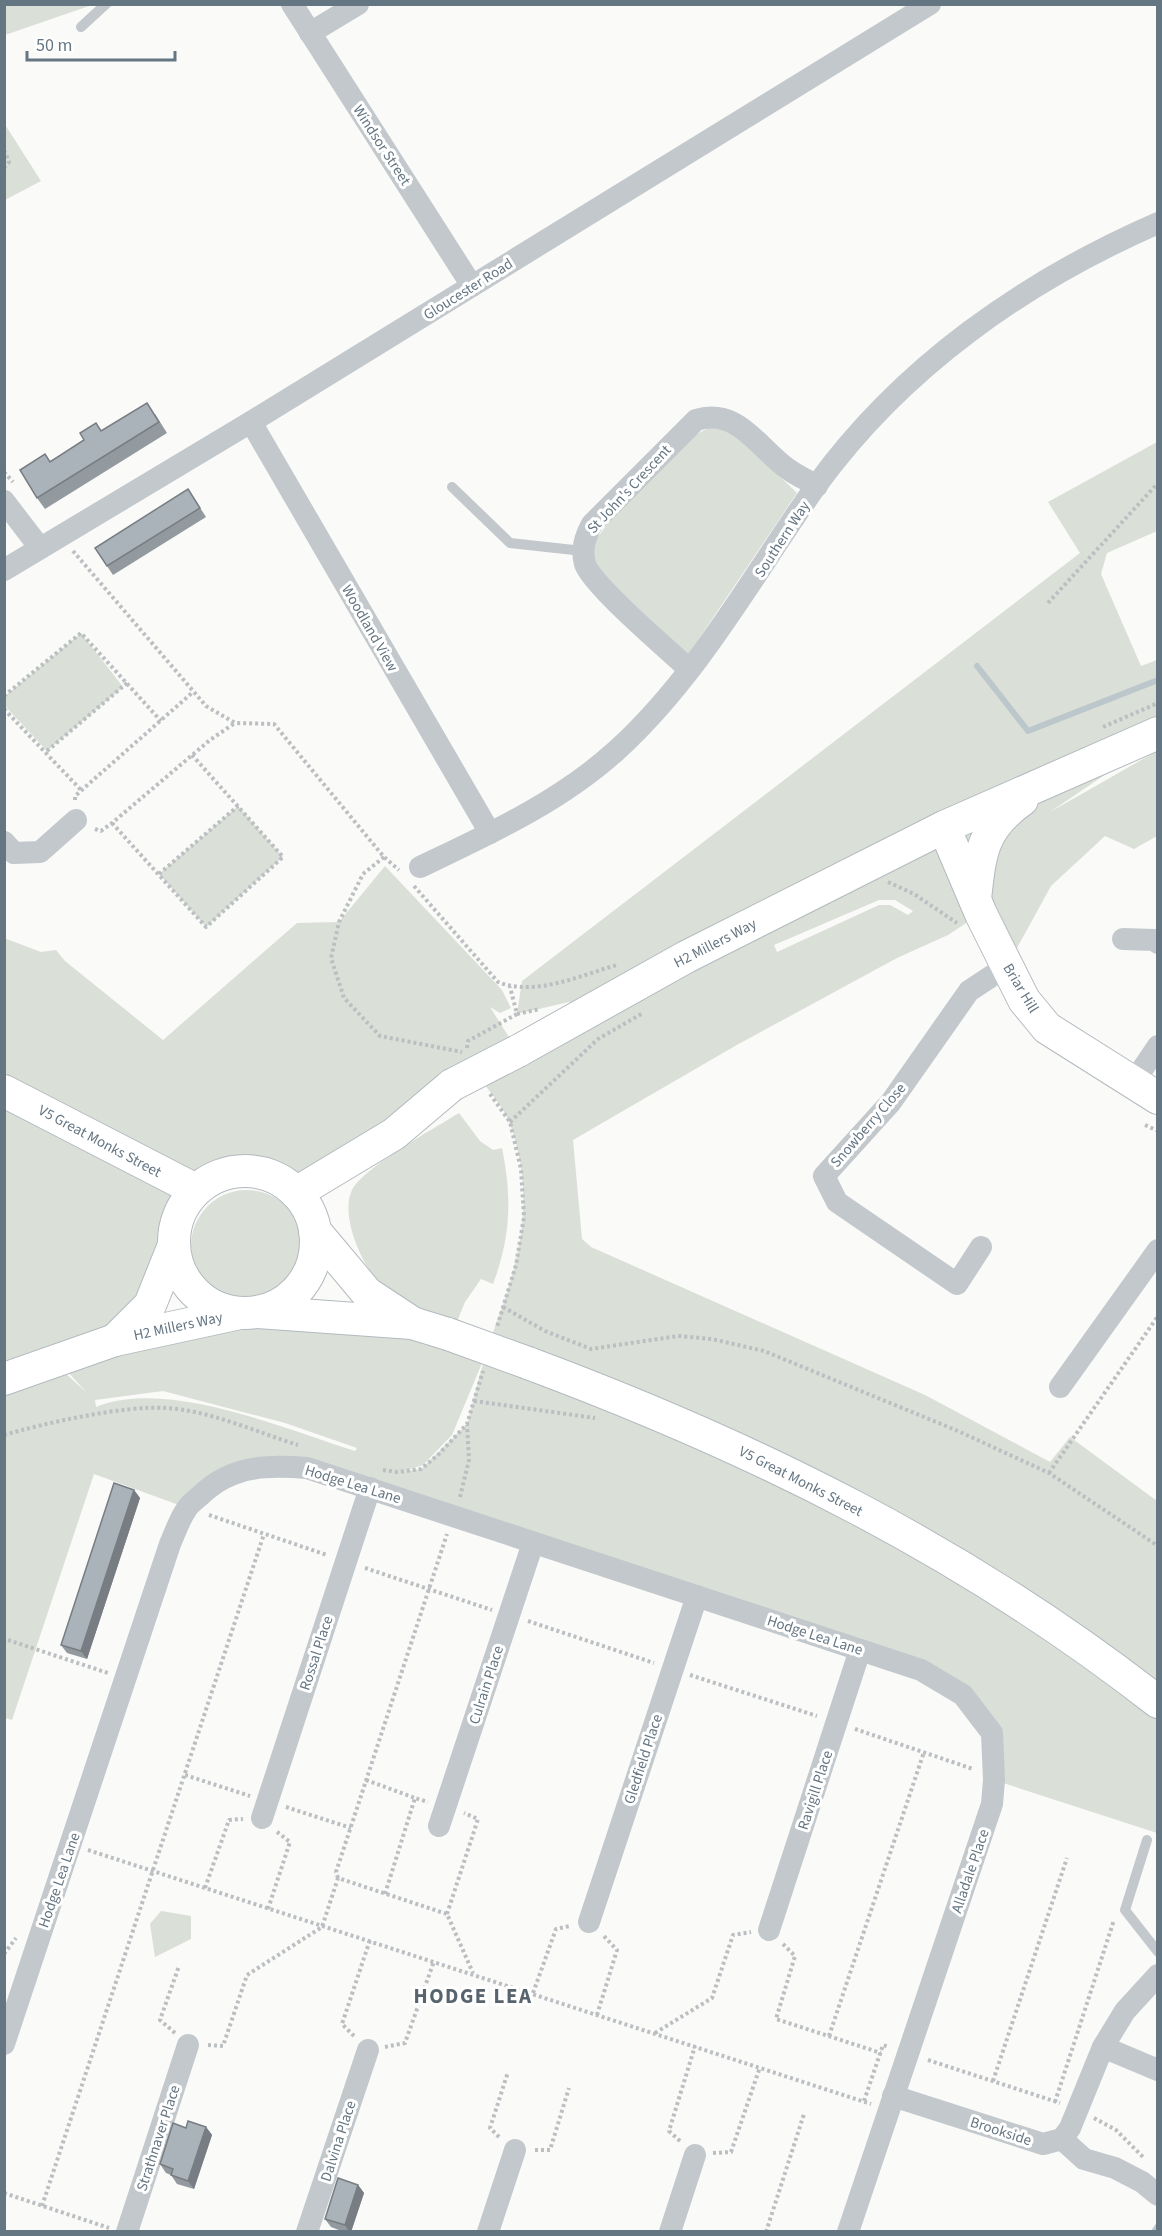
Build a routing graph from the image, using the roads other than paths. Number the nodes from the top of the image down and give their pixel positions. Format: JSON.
{"nodes":[{"id":1,"x":106,"y":4,"type":"edge"},
{"id":2,"x":292,"y":4,"type":"edge"},
{"id":3,"x":358,"y":4,"type":"edge"},
{"id":4,"x":930,"y":4,"type":"edge"},
{"id":5,"x":81,"y":27,"type":"dead end"},
{"id":6,"x":310,"y":33,"type":"junction"},
{"id":7,"x":1158,"y":223,"type":"edge"},
{"id":8,"x":472,"y":286,"type":"junction"},
{"id":9,"x":251,"y":422,"type":"junction"},
{"id":10,"x":817,"y":486,"type":"junction"},
{"id":11,"x":452,"y":487,"type":"dead end"},
{"id":12,"x":11,"y":495,"type":"edge"},
{"id":13,"x":40,"y":548,"type":"junction"},
{"id":14,"x":583,"y":550,"type":"junction"},
{"id":15,"x":4,"y":570,"type":"edge"},
{"id":16,"x":689,"y":669,"type":"junction"},
{"id":17,"x":1158,"y":733,"type":"edge"},
{"id":18,"x":1057,"y":775,"type":"junction"},
{"id":19,"x":76,"y":820,"type":"road end"},
{"id":20,"x":944,"y":827,"type":"junction"},
{"id":21,"x":490,"y":833,"type":"junction"},
{"id":22,"x":4,"y":843,"type":"edge"},
{"id":23,"x":411,"y":874,"type":"road end"},
{"id":24,"x":978,"y":908,"type":"junction"},
{"id":25,"x":1123,"y":939,"type":"dead end"},
{"id":26,"x":1158,"y":943,"type":"edge"},
{"id":27,"x":1007,"y":966,"type":"junction"},
{"id":28,"x":1158,"y":1046,"type":"edge"},
{"id":29,"x":4,"y":1091,"type":"edge"},
{"id":30,"x":1145,"y":1102,"type":"edge"},
{"id":31,"x":196,"y":1190,"type":"junction"},
{"id":32,"x":296,"y":1193,"type":"junction"},
{"id":33,"x":315,"y":1231,"type":"junction"},
{"id":34,"x":174,"y":1245,"type":"junction"},
{"id":35,"x":981,"y":1248,"type":"dead end"},
{"id":36,"x":1158,"y":1250,"type":"edge"},
{"id":37,"x":247,"y":1312,"type":"junction"},
{"id":38,"x":412,"y":1323,"type":"junction"},
{"id":39,"x":115,"y":1340,"type":"junction"},
{"id":40,"x":4,"y":1379,"type":"edge"},
{"id":41,"x":1060,"y":1387,"type":"dead end"},
{"id":42,"x":372,"y":1478,"type":"junction"},
{"id":43,"x":533,"y":1544,"type":"junction"},
{"id":44,"x":697,"y":1596,"type":"junction"},
{"id":45,"x":860,"y":1650,"type":"junction"},
{"id":46,"x":921,"y":1670,"type":"joint"},
{"id":47,"x":1158,"y":1702,"type":"edge"},
{"id":48,"x":262,"y":1818,"type":"road end"},
{"id":49,"x":439,"y":1826,"type":"dead end"},
{"id":50,"x":1148,"y":1840,"type":"dead end"},
{"id":51,"x":589,"y":1922,"type":"road end"},
{"id":52,"x":769,"y":1930,"type":"road end"},
{"id":53,"x":1158,"y":1952,"type":"edge"},
{"id":54,"x":1158,"y":1975,"type":"edge"},
{"id":55,"x":11,"y":2001,"type":"edge"},
{"id":56,"x":4,"y":2044,"type":"edge"},
{"id":57,"x":188,"y":2045,"type":"road end"},
{"id":58,"x":1103,"y":2047,"type":"junction"},
{"id":59,"x":368,"y":2050,"type":"road end"},
{"id":60,"x":1158,"y":2070,"type":"edge"},
{"id":61,"x":891,"y":2103,"type":"junction"},
{"id":62,"x":1062,"y":2139,"type":"junction"},
{"id":63,"x":515,"y":2150,"type":"road end"},
{"id":64,"x":695,"y":2155,"type":"road end"},
{"id":65,"x":1158,"y":2195,"type":"edge"},
{"id":66,"x":128,"y":2232,"type":"edge"},
{"id":67,"x":308,"y":2232,"type":"edge"},
{"id":68,"x":488,"y":2232,"type":"edge"},
{"id":69,"x":670,"y":2232,"type":"edge"},
{"id":70,"x":848,"y":2232,"type":"edge"}],
"edges":[{"from":1,"to":5,"type":"lane"},
{"from":2,"to":6,"type":"street","name":"Windsor Street"},
{"from":3,"to":6,"type":"street"},
{"from":4,"to":8,"type":"street","name":"Gloucester Road"},
{"from":6,"to":8,"type":"street","name":"Windsor Street"},
{"from":7,"to":10,"type":"street","name":"Southern Way"},
{"from":8,"to":9,"type":"street","name":"Gloucester Road"},
{"from":9,"to":13,"type":"street","name":"Gloucester Road"},
{"from":9,"to":21,"type":"street","name":"Woodland View"},
{"from":10,"to":14,"type":"street","name":"St John's Crescent"},
{"from":10,"to":16,"type":"street","name":"Southern Way"},
{"from":11,"to":14,"type":"lane"},
{"from":12,"to":13,"type":"street"},
{"from":13,"to":15,"type":"street","name":"Gloucester Road"},
{"from":14,"to":16,"type":"street","name":"St John's Crescent"},
{"from":16,"to":21,"type":"street","name":"Southern Way"},
{"from":17,"to":18,"type":"street","name":"H2 Millers Way"},
{"from":18,"to":20,"type":"street","name":"H2 Millers Way"},
{"from":18,"to":24,"type":"street"},
{"from":19,"to":22,"type":"street"},
{"from":20,"to":24,"type":"street","name":"Briar Hill"},
{"from":20,"to":32,"type":"street","name":"H2 Millers Way","bridge":true},
{"from":21,"to":23,"type":"street","name":"Southern Way"},
{"from":24,"to":27,"type":"street","name":"Briar Hill"},
{"from":25,"to":26,"type":"street"},
{"from":27,"to":30,"type":"street","name":"Briar Hill"},
{"from":27,"to":35,"type":"street","name":"Snowberry Close"},
{"from":28,"to":30,"type":"street"},
{"from":29,"to":31,"type":"street","name":"V5 Great Monks Street"},
{"from":31,"to":32,"type":"street"},
{"from":31,"to":34,"type":"street"},
{"from":32,"to":33,"type":"street"},
{"from":33,"to":37,"type":"street"},
{"from":33,"to":38,"type":"street","name":"V5 Great Monks Street"},
{"from":34,"to":37,"type":"street"},
{"from":34,"to":39,"type":"street","name":"H2 Millers Way"},
{"from":36,"to":41,"type":"street"},
{"from":37,"to":38,"type":"street","name":"V5 Great Monks Street"},
{"from":37,"to":39,"type":"street","name":"H2 Millers Way"},
{"from":38,"to":47,"type":"street","name":"V5 Great Monks Street","bridge":true},
{"from":39,"to":40,"type":"street","name":"H2 Millers Way"},
{"from":42,"to":43,"type":"street","name":"Hodge Lea Lane"},
{"from":42,"to":48,"type":"street","name":"Rossal Place"},
{"from":42,"to":55,"type":"street","name":"Hodge Lea Lane"},
{"from":43,"to":44,"type":"street","name":"Hodge Lea Lane"},
{"from":43,"to":49,"type":"street","name":"Culrain Place"},
{"from":44,"to":45,"type":"street","name":"Hodge Lea Lane"},
{"from":44,"to":51,"type":"street","name":"Gledfield Place"},
{"from":45,"to":46,"type":"street","name":"Hodge Lea Lane"},
{"from":45,"to":52,"type":"street","name":"Ravigill Place"},
{"from":46,"to":61,"type":"street","name":"Alladale Place"},
{"from":50,"to":53,"type":"lane"},
{"from":54,"to":58,"type":"street"},
{"from":55,"to":56,"type":"street","name":"Hodge Lea Lane"},
{"from":57,"to":66,"type":"street","name":"Strathnaver Place"},
{"from":58,"to":60,"type":"street"},
{"from":58,"to":62,"type":"street"},
{"from":59,"to":67,"type":"street","name":"Dalvina Place"},
{"from":61,"to":62,"type":"street","name":"Brookside"},
{"from":61,"to":70,"type":"street"},
{"from":62,"to":65,"type":"street"},
{"from":63,"to":68,"type":"street"},
{"from":64,"to":69,"type":"street"}]}
